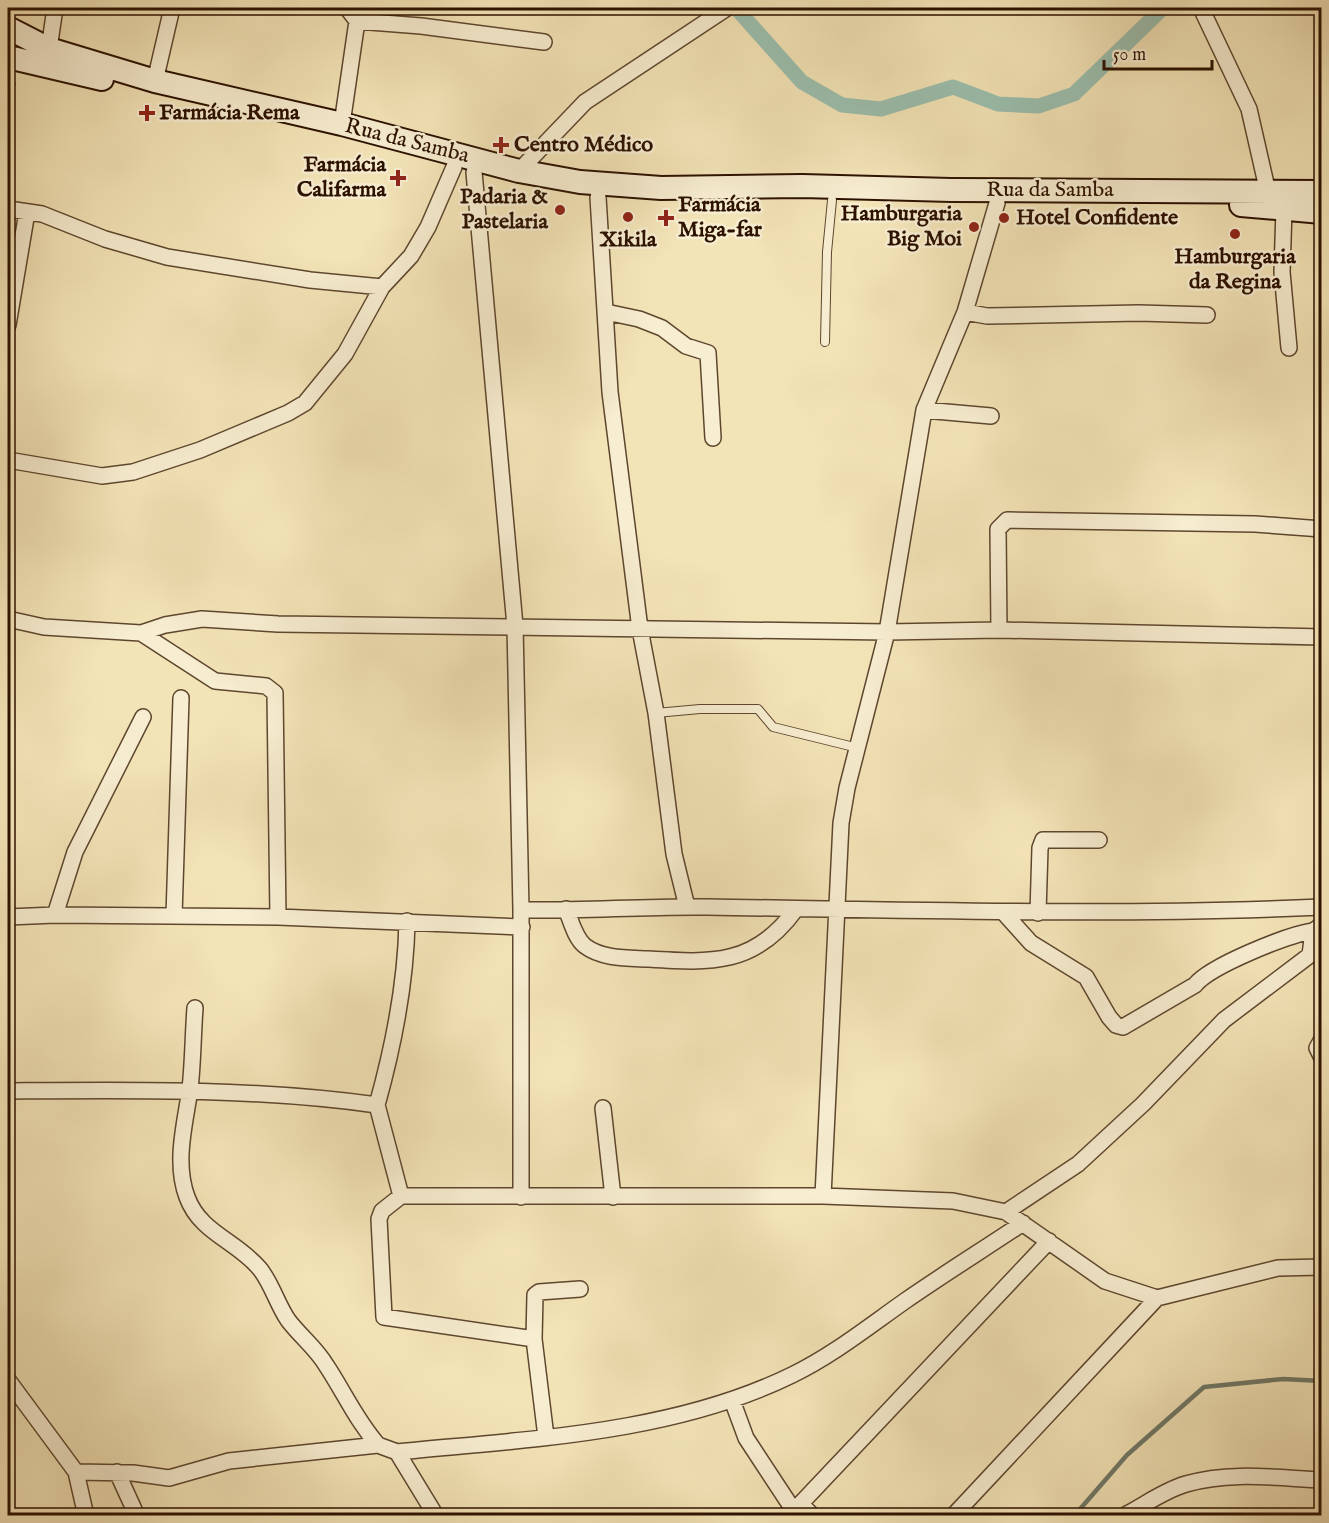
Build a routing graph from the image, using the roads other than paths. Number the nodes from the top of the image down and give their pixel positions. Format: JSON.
{"nodes":[{"id":1,"x":55,"y":8,"type":"edge"},
{"id":2,"x":172,"y":8,"type":"edge"},
{"id":3,"x":347,"y":8,"type":"edge"},
{"id":4,"x":727,"y":8,"type":"edge"},
{"id":5,"x":1201,"y":8,"type":"edge"},
{"id":6,"x":357,"y":21,"type":"junction"},
{"id":7,"x":8,"y":28,"type":"edge"},
{"id":8,"x":544,"y":42,"type":"dead end"},
{"id":9,"x":49,"y":48,"type":"junction"},
{"id":10,"x":8,"y":57,"type":"edge"},
{"id":11,"x":155,"y":81,"type":"junction"},
{"id":12,"x":342,"y":124,"type":"junction"},
{"id":13,"x":464,"y":169,"type":"junction"},
{"id":14,"x":519,"y":171,"type":"junction"},
{"id":15,"x":1322,"y":184,"type":"edge"},
{"id":16,"x":1266,"y":188,"type":"junction"},
{"id":17,"x":1322,"y":192,"type":"edge"},
{"id":18,"x":598,"y":197,"type":"junction"},
{"id":19,"x":1239,"y":197,"type":"junction"},
{"id":20,"x":832,"y":200,"type":"junction"},
{"id":21,"x":997,"y":203,"type":"junction"},
{"id":22,"x":1322,"y":203,"type":"edge"},
{"id":23,"x":8,"y":209,"type":"edge"},
{"id":24,"x":1284,"y":209,"type":"junction"},
{"id":25,"x":27,"y":212,"type":"junction"},
{"id":26,"x":1322,"y":213,"type":"edge"},
{"id":27,"x":382,"y":287,"type":"junction"},
{"id":28,"x":606,"y":312,"type":"junction"},
{"id":29,"x":965,"y":312,"type":"junction"},
{"id":30,"x":1207,"y":315,"type":"dead end"},
{"id":31,"x":8,"y":324,"type":"edge"},
{"id":32,"x":825,"y":342,"type":"dead end"},
{"id":33,"x":1289,"y":348,"type":"dead end"},
{"id":34,"x":924,"y":410,"type":"junction"},
{"id":35,"x":990,"y":416,"type":"dead end"},
{"id":36,"x":713,"y":438,"type":"dead end"},
{"id":37,"x":8,"y":460,"type":"edge"},
{"id":38,"x":1322,"y":529,"type":"edge"},
{"id":39,"x":8,"y":620,"type":"edge"},
{"id":40,"x":515,"y":626,"type":"junction"},
{"id":41,"x":639,"y":629,"type":"junction"},
{"id":42,"x":999,"y":630,"type":"junction"},
{"id":43,"x":887,"y":632,"type":"junction"},
{"id":44,"x":141,"y":633,"type":"junction"},
{"id":45,"x":1322,"y":637,"type":"edge"},
{"id":46,"x":181,"y":698,"type":"dead end"},
{"id":47,"x":656,"y":713,"type":"junction"},
{"id":48,"x":143,"y":717,"type":"dead end"},
{"id":49,"x":859,"y":748,"type":"junction"},
{"id":50,"x":1099,"y":840,"type":"dead end"},
{"id":51,"x":687,"y":907,"type":"junction"},
{"id":52,"x":1322,"y":907,"type":"edge"},
{"id":53,"x":566,"y":909,"type":"junction"},
{"id":54,"x":796,"y":909,"type":"junction"},
{"id":55,"x":521,"y":910,"type":"junction"},
{"id":56,"x":837,"y":910,"type":"junction"},
{"id":57,"x":1004,"y":913,"type":"junction"},
{"id":58,"x":1038,"y":913,"type":"junction"},
{"id":59,"x":55,"y":915,"type":"junction"},
{"id":60,"x":174,"y":916,"type":"junction"},
{"id":61,"x":8,"y":917,"type":"edge"},
{"id":62,"x":278,"y":917,"type":"junction"},
{"id":63,"x":407,"y":921,"type":"junction"},
{"id":64,"x":522,"y":927,"type":"junction"},
{"id":65,"x":1317,"y":928,"type":"edge"},
{"id":66,"x":1317,"y":954,"type":"edge"},
{"id":67,"x":195,"y":1008,"type":"dead end"},
{"id":68,"x":1322,"y":1039,"type":"edge"},
{"id":69,"x":1322,"y":1058,"type":"edge"},
{"id":70,"x":190,"y":1089,"type":"junction"},
{"id":71,"x":8,"y":1091,"type":"edge"},
{"id":72,"x":378,"y":1105,"type":"junction"},
{"id":73,"x":603,"y":1108,"type":"dead end"},
{"id":74,"x":401,"y":1196,"type":"junction"},
{"id":75,"x":823,"y":1196,"type":"junction"},
{"id":76,"x":521,"y":1197,"type":"junction"},
{"id":77,"x":613,"y":1197,"type":"junction"},
{"id":78,"x":1006,"y":1212,"type":"junction"},
{"id":79,"x":1023,"y":1223,"type":"junction"},
{"id":80,"x":1049,"y":1241,"type":"junction"},
{"id":81,"x":1322,"y":1267,"type":"edge"},
{"id":82,"x":580,"y":1289,"type":"dead end"},
{"id":83,"x":1157,"y":1298,"type":"junction"},
{"id":84,"x":534,"y":1339,"type":"junction"},
{"id":85,"x":8,"y":1381,"type":"edge"},
{"id":86,"x":732,"y":1400,"type":"junction"},
{"id":87,"x":546,"y":1437,"type":"junction"},
{"id":88,"x":378,"y":1445,"type":"junction"},
{"id":89,"x":397,"y":1452,"type":"junction"},
{"id":90,"x":76,"y":1472,"type":"junction"},
{"id":91,"x":117,"y":1472,"type":"junction"},
{"id":92,"x":1322,"y":1480,"type":"edge"},
{"id":93,"x":794,"y":1510,"type":"edge"},
{"id":94,"x":1127,"y":1514,"type":"dead end"},
{"id":95,"x":86,"y":1515,"type":"edge"},
{"id":96,"x":137,"y":1515,"type":"edge"},
{"id":97,"x":436,"y":1515,"type":"edge"},
{"id":98,"x":813,"y":1515,"type":"edge"},
{"id":99,"x":953,"y":1515,"type":"edge"}],
"edges":[{"from":1,"to":9,"type":"street"},
{"from":2,"to":11,"type":"street"},
{"from":3,"to":6,"type":"street"},
{"from":4,"to":14,"type":"street"},
{"from":5,"to":16,"type":"street"},
{"from":6,"to":8,"type":"street"},
{"from":6,"to":12,"type":"street"},
{"from":7,"to":9,"type":"main road","name":"Rua da Samba"},
{"from":9,"to":11,"type":"main road","name":"Rua da Samba"},
{"from":10,"to":13,"type":"main road","name":"Rua da Samba"},
{"from":11,"to":12,"type":"main road","name":"Rua da Samba"},
{"from":12,"to":14,"type":"main road","name":"Rua da Samba"},
{"from":13,"to":18,"type":"main road","name":"Rua da Samba"},
{"from":13,"to":27,"type":"street"},
{"from":13,"to":40,"type":"street"},
{"from":14,"to":19,"type":"main road","name":"Rua da Samba"},
{"from":15,"to":16,"type":"main road"},
{"from":16,"to":19,"type":"main road"},
{"from":17,"to":19,"type":"main road","name":"Rua da Samba"},
{"from":18,"to":20,"type":"main road","name":"Rua da Samba"},
{"from":18,"to":28,"type":"street"},
{"from":19,"to":21,"type":"main road","name":"Rua da Samba"},
{"from":19,"to":22,"type":"main road","name":"Rua da Samba"},
{"from":19,"to":24,"type":"main road"},
{"from":20,"to":21,"type":"main road","name":"Rua da Samba"},
{"from":20,"to":32,"type":"lane"},
{"from":21,"to":29,"type":"street"},
{"from":23,"to":25,"type":"street"},
{"from":24,"to":26,"type":"main road"},
{"from":24,"to":33,"type":"street"},
{"from":25,"to":27,"type":"street"},
{"from":25,"to":31,"type":"street"},
{"from":27,"to":37,"type":"street"},
{"from":28,"to":36,"type":"street"},
{"from":28,"to":41,"type":"street"},
{"from":29,"to":30,"type":"street"},
{"from":29,"to":34,"type":"street"},
{"from":34,"to":35,"type":"street"},
{"from":34,"to":43,"type":"street"},
{"from":38,"to":42,"type":"street"},
{"from":39,"to":44,"type":"street"},
{"from":40,"to":41,"type":"street"},
{"from":40,"to":44,"type":"street"},
{"from":40,"to":55,"type":"street"},
{"from":41,"to":43,"type":"street"},
{"from":41,"to":47,"type":"street"},
{"from":42,"to":43,"type":"street"},
{"from":42,"to":45,"type":"street"},
{"from":43,"to":49,"type":"street"},
{"from":44,"to":62,"type":"street"},
{"from":46,"to":60,"type":"street"},
{"from":47,"to":49,"type":"lane"},
{"from":47,"to":51,"type":"street"},
{"from":48,"to":59,"type":"street"},
{"from":49,"to":56,"type":"street"},
{"from":50,"to":58,"type":"street"},
{"from":51,"to":53,"type":"street"},
{"from":51,"to":54,"type":"street"},
{"from":52,"to":58,"type":"street"},
{"from":53,"to":54,"type":"street"},
{"from":53,"to":55,"type":"street"},
{"from":54,"to":56,"type":"street"},
{"from":55,"to":64,"type":"street"},
{"from":56,"to":57,"type":"street"},
{"from":56,"to":75,"type":"street"},
{"from":57,"to":58,"type":"street"},
{"from":57,"to":65,"type":"street"},
{"from":59,"to":60,"type":"street"},
{"from":59,"to":61,"type":"street"},
{"from":60,"to":62,"type":"street"},
{"from":62,"to":63,"type":"street"},
{"from":63,"to":64,"type":"street"},
{"from":63,"to":72,"type":"street"},
{"from":64,"to":76,"type":"street"},
{"from":65,"to":66,"type":"street"},
{"from":66,"to":78,"type":"street"},
{"from":67,"to":70,"type":"street"},
{"from":68,"to":69,"type":"street"},
{"from":70,"to":71,"type":"street"},
{"from":70,"to":72,"type":"street"},
{"from":70,"to":88,"type":"street"},
{"from":72,"to":74,"type":"street"},
{"from":73,"to":77,"type":"street"},
{"from":74,"to":76,"type":"street"},
{"from":74,"to":84,"type":"street"},
{"from":75,"to":77,"type":"street"},
{"from":75,"to":78,"type":"street"},
{"from":76,"to":77,"type":"street"},
{"from":78,"to":79,"type":"street"},
{"from":79,"to":80,"type":"street"},
{"from":79,"to":86,"type":"street"},
{"from":80,"to":83,"type":"street"},
{"from":80,"to":93,"type":"street"},
{"from":81,"to":83,"type":"street"},
{"from":82,"to":84,"type":"street"},
{"from":83,"to":99,"type":"street"},
{"from":84,"to":87,"type":"street"},
{"from":85,"to":90,"type":"street"},
{"from":86,"to":87,"type":"street"},
{"from":86,"to":93,"type":"street"},
{"from":87,"to":89,"type":"street"},
{"from":88,"to":89,"type":"street"},
{"from":88,"to":91,"type":"street"},
{"from":89,"to":97,"type":"street"},
{"from":90,"to":91,"type":"street"},
{"from":90,"to":95,"type":"street"},
{"from":91,"to":96,"type":"street"},
{"from":92,"to":94,"type":"street"},
{"from":93,"to":98,"type":"street"}]}
